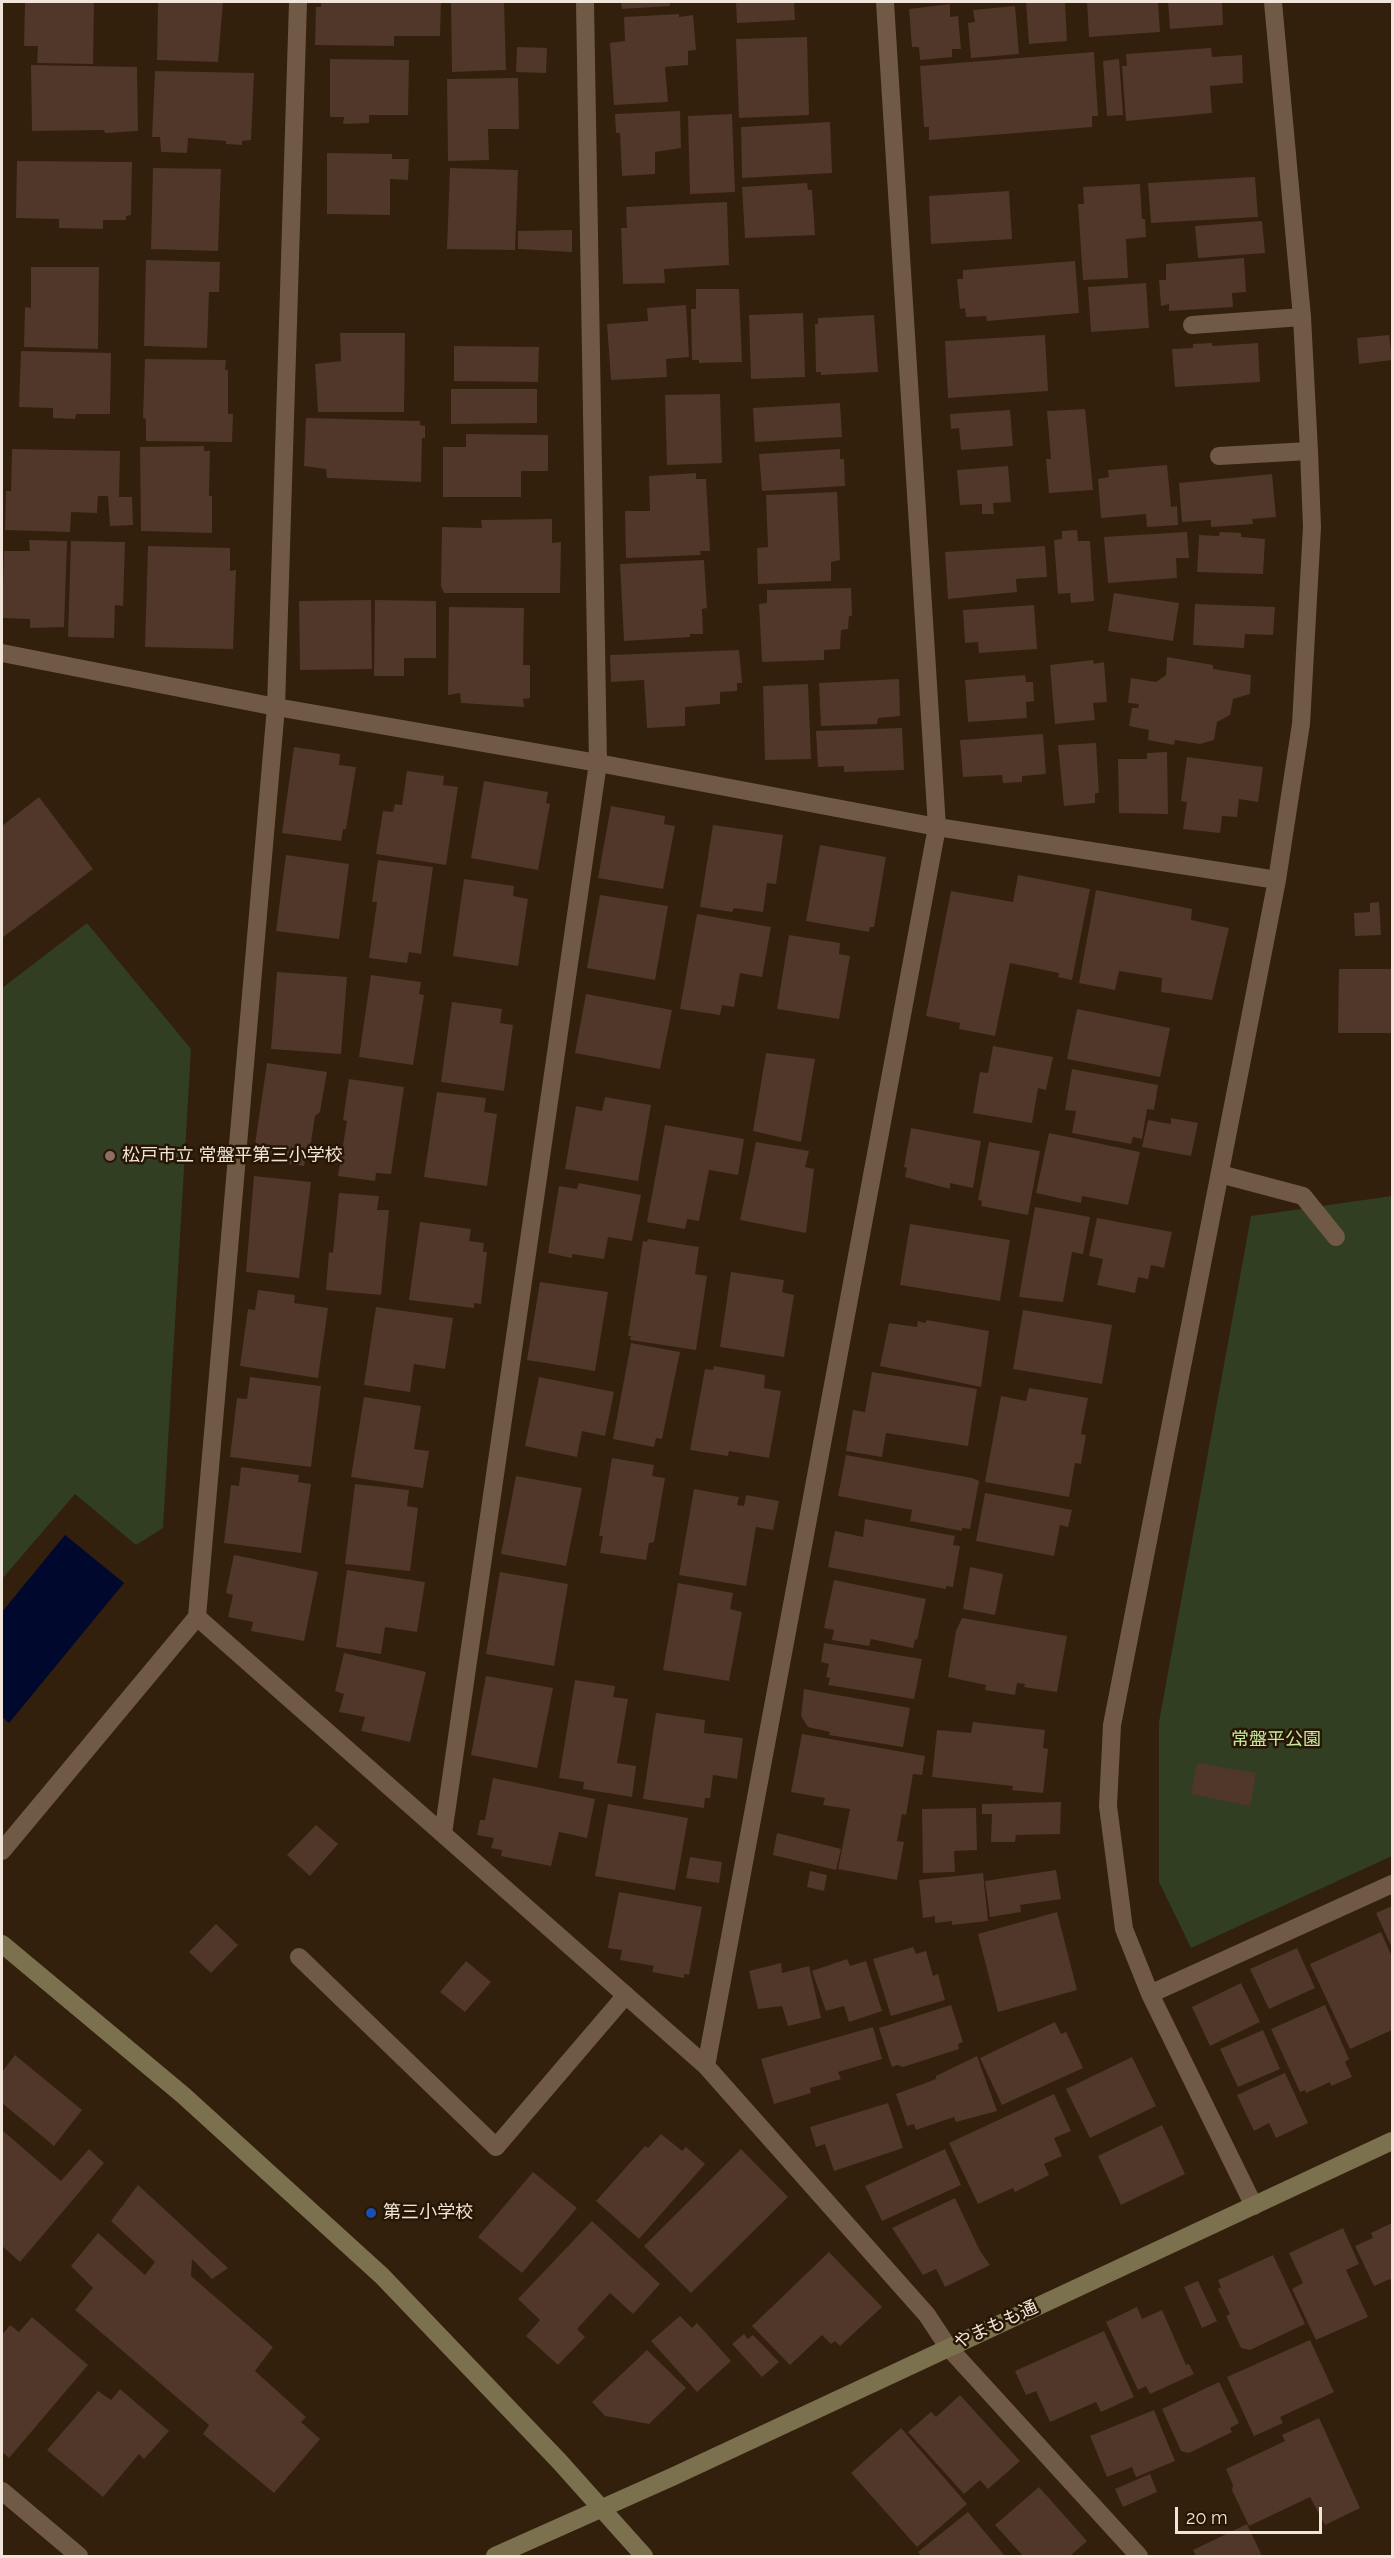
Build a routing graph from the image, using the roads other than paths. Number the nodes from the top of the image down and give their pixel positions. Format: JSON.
{"nodes":[{"id":1,"x":298,"y":2,"type":"edge"},
{"id":2,"x":585,"y":2,"type":"edge"},
{"id":3,"x":885,"y":2,"type":"edge"},
{"id":4,"x":1273,"y":2,"type":"edge"},
{"id":5,"x":1302,"y":317,"type":"junction"},
{"id":6,"x":1192,"y":325,"type":"dead end"},
{"id":7,"x":1309,"y":451,"type":"junction"},
{"id":8,"x":1219,"y":456,"type":"dead end"},
{"id":9,"x":2,"y":653,"type":"edge"},
{"id":10,"x":276,"y":707,"type":"junction"},
{"id":11,"x":598,"y":764,"type":"junction"},
{"id":12,"x":937,"y":827,"type":"junction"},
{"id":13,"x":1277,"y":880,"type":"junction"},
{"id":14,"x":1220,"y":1174,"type":"junction"},
{"id":15,"x":1336,"y":1237,"type":"dead end"},
{"id":16,"x":197,"y":1617,"type":"junction"},
{"id":17,"x":442,"y":1834,"type":"junction"},
{"id":18,"x":2,"y":1851,"type":"edge"},
{"id":19,"x":1392,"y":1884,"type":"edge"},
{"id":20,"x":2,"y":1944,"type":"edge"},
{"id":21,"x":299,"y":1957,"type":"dead end"},
{"id":22,"x":1150,"y":1994,"type":"junction"},
{"id":23,"x":626,"y":1995,"type":"junction"},
{"id":24,"x":706,"y":2066,"type":"junction"},
{"id":25,"x":1392,"y":2141,"type":"edge"},
{"id":26,"x":1254,"y":2206,"type":"junction"},
{"id":27,"x":948,"y":2347,"type":"junction"},
{"id":28,"x":2,"y":2491,"type":"edge"},
{"id":29,"x":599,"y":2508,"type":"junction"},
{"id":30,"x":78,"y":2556,"type":"edge"},
{"id":31,"x":495,"y":2556,"type":"edge"},
{"id":32,"x":644,"y":2556,"type":"edge"},
{"id":33,"x":1139,"y":2556,"type":"edge"}],
"edges":[{"from":1,"to":10,"type":"street"},
{"from":2,"to":11,"type":"street"},
{"from":3,"to":12,"type":"street"},
{"from":4,"to":5,"type":"street"},
{"from":5,"to":6,"type":"street"},
{"from":5,"to":7,"type":"street"},
{"from":7,"to":8,"type":"street"},
{"from":7,"to":13,"type":"street"},
{"from":9,"to":10,"type":"street"},
{"from":10,"to":11,"type":"street"},
{"from":10,"to":16,"type":"street"},
{"from":11,"to":12,"type":"street"},
{"from":11,"to":17,"type":"street"},
{"from":12,"to":13,"type":"street"},
{"from":12,"to":24,"type":"street"},
{"from":13,"to":14,"type":"street"},
{"from":14,"to":15,"type":"street"},
{"from":14,"to":22,"type":"street"},
{"from":16,"to":17,"type":"street"},
{"from":16,"to":18,"type":"street"},
{"from":17,"to":23,"type":"street"},
{"from":19,"to":22,"type":"street"},
{"from":20,"to":29,"type":"street"},
{"from":21,"to":23,"type":"street"},
{"from":22,"to":26,"type":"street"},
{"from":23,"to":24,"type":"street"},
{"from":24,"to":27,"type":"street"},
{"from":25,"to":26,"type":"street","name":"やまもも通"},
{"from":26,"to":27,"type":"street","name":"やまもも通"},
{"from":27,"to":29,"type":"street","name":"やまもも通"},
{"from":27,"to":33,"type":"street"},
{"from":28,"to":30,"type":"street"},
{"from":29,"to":31,"type":"street","name":"やまもも通"},
{"from":29,"to":32,"type":"street"}]}
